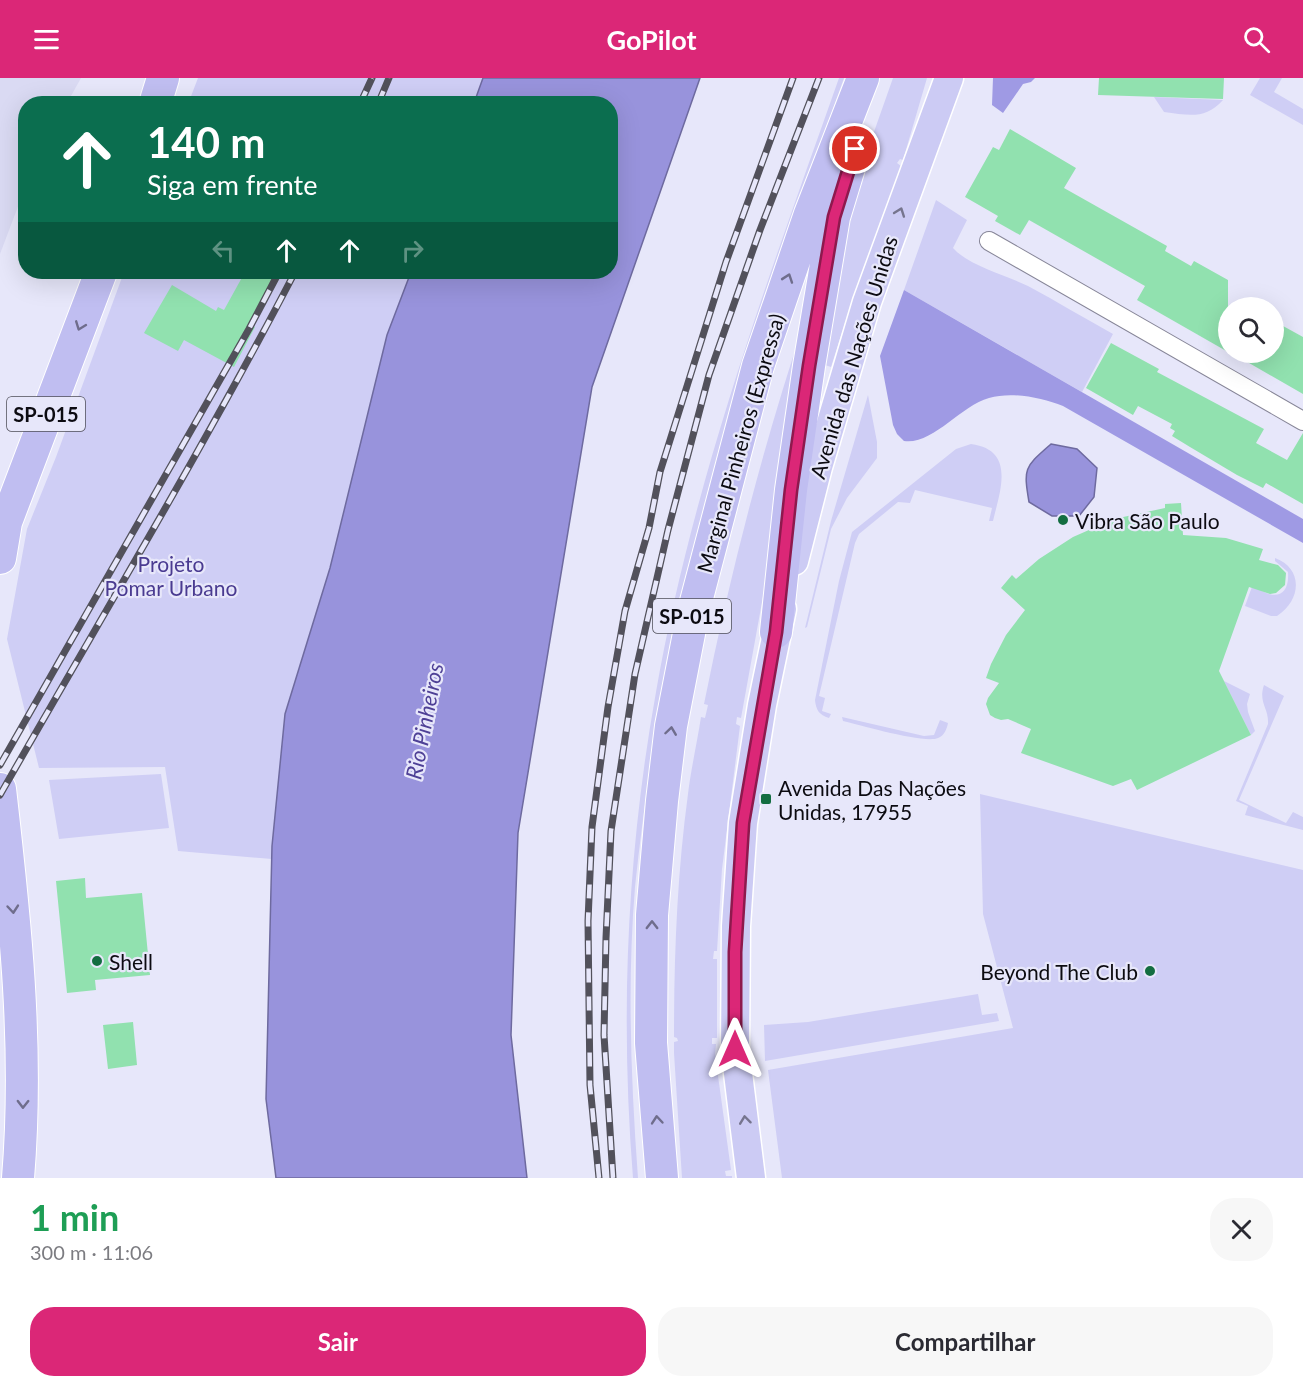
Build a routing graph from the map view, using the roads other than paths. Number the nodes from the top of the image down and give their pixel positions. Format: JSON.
{"nodes":[{"id":1,"x":163,"y":78,"type":"edge"},
{"id":2,"x":863,"y":78,"type":"edge"},
{"id":3,"x":876,"y":78,"type":"edge"},
{"id":4,"x":949,"y":78,"type":"edge"},
{"id":5,"x":158,"y":96,"type":"edge"},
{"id":6,"x":988,"y":241,"type":"dead end"},
{"id":7,"x":98,"y":279,"type":"edge"},
{"id":8,"x":1303,"y":421,"type":"edge"},
{"id":9,"x":0,"y":558,"type":"edge"},
{"id":10,"x":776,"y":632,"type":"junction"},
{"id":11,"x":0,"y":789,"type":"edge"},
{"id":12,"x":18,"y":1178,"type":"edge"},
{"id":13,"x":662,"y":1178,"type":"edge"},
{"id":14,"x":751,"y":1178,"type":"edge"}],
"edges":[{"from":1,"to":5,"type":"highway"},
{"from":13,"to":2,"type":"highway","name":"Marginal Pinheiros (Expressa)","number":"SP-015","one_way":true},
{"from":3,"to":10,"type":"highway"},
{"from":10,"to":4,"type":"highway","name":"Avenida das Nações Unidas","one_way":true},
{"from":6,"to":8,"type":"street"},
{"from":7,"to":9,"type":"highway","number":"SP-015","one_way":true},
{"from":14,"to":10,"type":"highway","name":"Avenida das Nações Unidas","one_way":true},
{"from":11,"to":12,"type":"highway","one_way":true}]}
